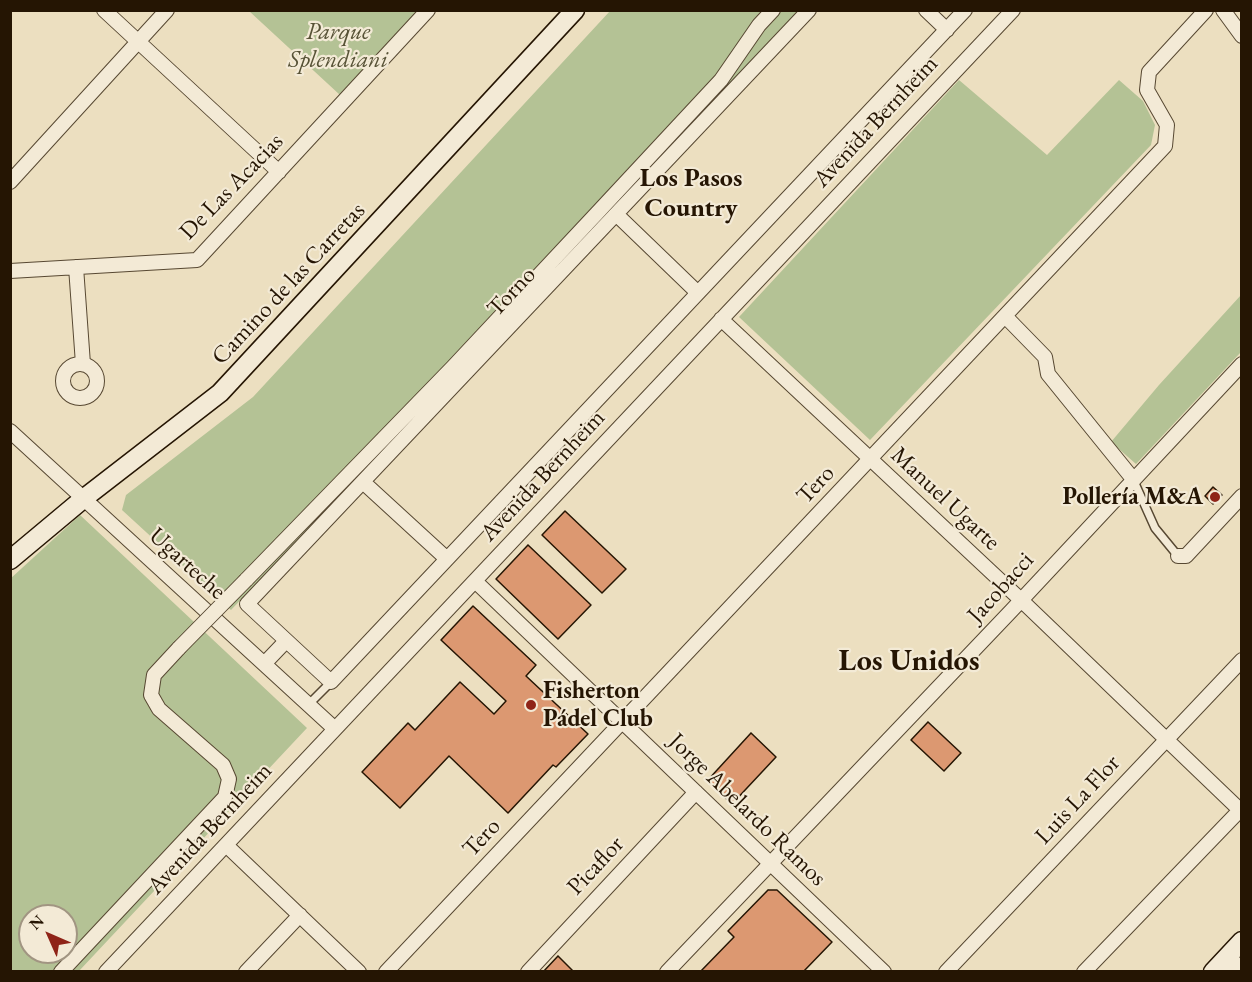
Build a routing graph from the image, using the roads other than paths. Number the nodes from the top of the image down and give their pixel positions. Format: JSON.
{"nodes":[{"id":1,"x":104,"y":10,"type":"edge"},
{"id":2,"x":167,"y":10,"type":"edge"},
{"id":3,"x":428,"y":10,"type":"edge"},
{"id":4,"x":575,"y":10,"type":"edge"},
{"id":5,"x":773,"y":10,"type":"edge"},
{"id":6,"x":809,"y":10,"type":"edge"},
{"id":7,"x":926,"y":10,"type":"edge"},
{"id":8,"x":965,"y":10,"type":"edge"},
{"id":9,"x":1013,"y":10,"type":"edge"},
{"id":10,"x":1206,"y":10,"type":"edge"},
{"id":11,"x":1224,"y":10,"type":"edge"},
{"id":12,"x":946,"y":30,"type":"junction"},
{"id":13,"x":1242,"y":36,"type":"edge"},
{"id":14,"x":138,"y":42,"type":"junction"},
{"id":15,"x":279,"y":172,"type":"junction"},
{"id":16,"x":10,"y":182,"type":"edge"},
{"id":17,"x":616,"y":214,"type":"junction"},
{"id":18,"x":76,"y":267,"type":"junction"},
{"id":19,"x":10,"y":271,"type":"edge"},
{"id":20,"x":698,"y":293,"type":"junction"},
{"id":21,"x":1005,"y":316,"type":"junction"},
{"id":22,"x":722,"y":319,"type":"junction"},
{"id":23,"x":83,"y":364,"type":"dead end"},
{"id":24,"x":1242,"y":364,"type":"edge"},
{"id":25,"x":10,"y":430,"type":"edge"},
{"id":26,"x":870,"y":460,"type":"junction"},
{"id":27,"x":1132,"y":479,"type":"junction"},
{"id":28,"x":363,"y":482,"type":"junction"},
{"id":29,"x":1242,"y":496,"type":"edge"},
{"id":30,"x":83,"y":499,"type":"junction"},
{"id":31,"x":1178,"y":556,"type":"joint"},
{"id":32,"x":447,"y":559,"type":"junction"},
{"id":33,"x":10,"y":560,"type":"edge"},
{"id":34,"x":475,"y":580,"type":"junction"},
{"id":35,"x":1021,"y":600,"type":"junction"},
{"id":36,"x":286,"y":640,"type":"junction"},
{"id":37,"x":1242,"y":660,"type":"edge"},
{"id":38,"x":264,"y":664,"type":"junction"},
{"id":39,"x":331,"y":682,"type":"junction"},
{"id":40,"x":309,"y":705,"type":"junction"},
{"id":41,"x":623,"y":722,"type":"junction"},
{"id":42,"x":335,"y":729,"type":"junction"},
{"id":43,"x":1166,"y":740,"type":"junction"},
{"id":44,"x":696,"y":792,"type":"junction"},
{"id":45,"x":1241,"y":810,"type":"edge"},
{"id":46,"x":226,"y":844,"type":"junction"},
{"id":47,"x":771,"y":863,"type":"junction"},
{"id":48,"x":300,"y":915,"type":"junction"},
{"id":49,"x":1242,"y":941,"type":"edge"},
{"id":50,"x":1242,"y":966,"type":"edge"},
{"id":51,"x":61,"y":972,"type":"edge"},
{"id":52,"x":106,"y":972,"type":"edge"},
{"id":53,"x":246,"y":972,"type":"edge"},
{"id":54,"x":359,"y":972,"type":"edge"},
{"id":55,"x":386,"y":972,"type":"edge"},
{"id":56,"x":528,"y":972,"type":"edge"},
{"id":57,"x":668,"y":972,"type":"edge"},
{"id":58,"x":884,"y":972,"type":"edge"},
{"id":59,"x":946,"y":972,"type":"edge"},
{"id":60,"x":1084,"y":972,"type":"edge"},
{"id":61,"x":1213,"y":972,"type":"edge"},
{"id":62,"x":1236,"y":972,"type":"edge"}],
"edges":[{"from":1,"to":14,"type":"street"},
{"from":2,"to":14,"type":"street"},
{"from":3,"to":15,"type":"street","name":"De Las Acacias"},
{"from":4,"to":30,"type":"street","name":"Camino de las Carretas"},
{"from":5,"to":51,"type":"street","bridge":true},
{"from":6,"to":17,"type":"street","name":"Torno"},
{"from":7,"to":12,"type":"street"},
{"from":8,"to":12,"type":"street"},
{"from":9,"to":22,"type":"street","name":"Avenida Bernheim"},
{"from":10,"to":21,"type":"street","name":"Tero"},
{"from":11,"to":13,"type":"street"},
{"from":12,"to":20,"type":"street"},
{"from":14,"to":15,"type":"street"},
{"from":14,"to":16,"type":"street"},
{"from":15,"to":18,"type":"street","name":"De Las Acacias"},
{"from":17,"to":20,"type":"street"},
{"from":17,"to":28,"type":"street","name":"Torno"},
{"from":18,"to":19,"type":"street","name":"De Las Acacias"},
{"from":18,"to":23,"type":"street"},
{"from":20,"to":32,"type":"street"},
{"from":21,"to":26,"type":"street","name":"Tero"},
{"from":21,"to":27,"type":"street"},
{"from":22,"to":26,"type":"street","name":"Manuel Ugarte"},
{"from":22,"to":34,"type":"street","name":"Avenida Bernheim"},
{"from":24,"to":27,"type":"street","name":"Jacobacci"},
{"from":25,"to":30,"type":"street","name":"Ugarteche"},
{"from":26,"to":35,"type":"street","name":"Manuel Ugarte"},
{"from":26,"to":41,"type":"street","name":"Tero"},
{"from":27,"to":31,"type":"lane"},
{"from":27,"to":35,"type":"street","name":"Jacobacci"},
{"from":28,"to":32,"type":"street"},
{"from":28,"to":36,"type":"street","name":"Torno"},
{"from":29,"to":31,"type":"street"},
{"from":30,"to":33,"type":"street","name":"Camino de las Carretas"},
{"from":30,"to":38,"type":"street","name":"Ugarteche"},
{"from":32,"to":39,"type":"street"},
{"from":34,"to":41,"type":"street","name":"Jorge Abelardo Ramos"},
{"from":34,"to":42,"type":"street","name":"Avenida Bernheim"},
{"from":35,"to":43,"type":"street","name":"Manuel Ugarte"},
{"from":35,"to":47,"type":"street","name":"Jacobacci"},
{"from":36,"to":38,"type":"street"},
{"from":36,"to":39,"type":"street"},
{"from":37,"to":43,"type":"street","name":"Luis La Flor"},
{"from":38,"to":40,"type":"street","name":"Ugarteche"},
{"from":39,"to":40,"type":"lane"},
{"from":40,"to":42,"type":"street","name":"Ugarteche"},
{"from":41,"to":44,"type":"street","name":"Jorge Abelardo Ramos"},
{"from":41,"to":55,"type":"street","name":"Tero"},
{"from":42,"to":46,"type":"street","name":"Avenida Bernheim"},
{"from":43,"to":45,"type":"street","name":"Manuel Ugarte"},
{"from":43,"to":59,"type":"street","name":"Luis La Flor"},
{"from":44,"to":47,"type":"street","name":"Jorge Abelardo Ramos"},
{"from":44,"to":56,"type":"street","name":"Picaflor"},
{"from":45,"to":60,"type":"street"},
{"from":46,"to":48,"type":"street"},
{"from":46,"to":52,"type":"street","name":"Avenida Bernheim"},
{"from":47,"to":57,"type":"street","name":"Jacobacci"},
{"from":47,"to":58,"type":"street","name":"Jorge Abelardo Ramos"},
{"from":48,"to":53,"type":"street"},
{"from":48,"to":54,"type":"street"},
{"from":49,"to":61,"type":"street"},
{"from":50,"to":62,"type":"street"}]}
